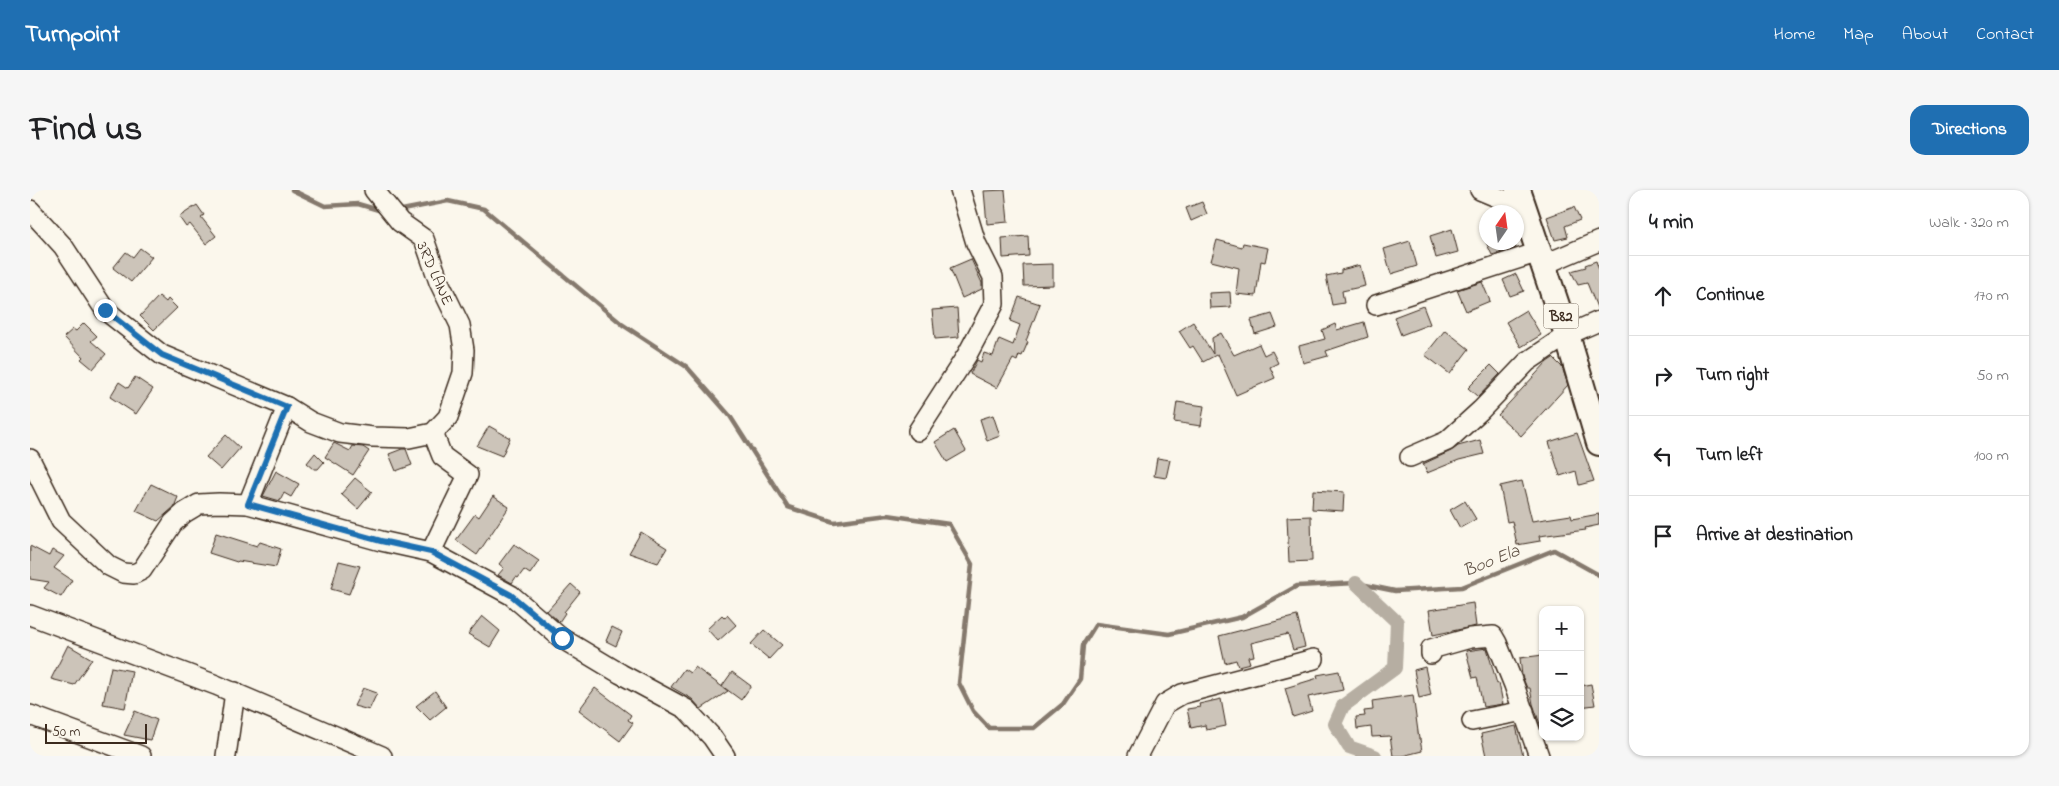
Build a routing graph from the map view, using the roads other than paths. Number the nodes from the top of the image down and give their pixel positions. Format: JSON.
{"nodes":[{"id":1,"x":374,"y":190,"type":"edge"},
{"id":2,"x":960,"y":190,"type":"edge"},
{"id":3,"x":1480,"y":190,"type":"edge"},
{"id":4,"x":1520,"y":199,"type":"edge"},
{"id":5,"x":30,"y":210,"type":"edge"},
{"id":6,"x":1599,"y":241,"type":"edge"},
{"id":7,"x":1541,"y":258,"type":"junction"},
{"id":8,"x":1376,"y":305,"type":"dead end"},
{"id":9,"x":1599,"y":321,"type":"edge"},
{"id":10,"x":1567,"y":335,"type":"junction"},
{"id":11,"x":287,"y":407,"type":"junction"},
{"id":12,"x":918,"y":431,"type":"dead end"},
{"id":13,"x":433,"y":433,"type":"junction"},
{"id":14,"x":1599,"y":443,"type":"edge"},
{"id":15,"x":1410,"y":457,"type":"dead end"},
{"id":16,"x":30,"y":460,"type":"edge"},
{"id":17,"x":248,"y":504,"type":"junction"},
{"id":18,"x":431,"y":552,"type":"junction"},
{"id":19,"x":30,"y":614,"type":"edge"},
{"id":20,"x":1431,"y":654,"type":"dead end"},
{"id":21,"x":1314,"y":659,"type":"dead end"},
{"id":22,"x":234,"y":692,"type":"junction"},
{"id":23,"x":1524,"y":711,"type":"junction"},
{"id":24,"x":30,"y":715,"type":"edge"},
{"id":25,"x":1472,"y":721,"type":"dead end"},
{"id":26,"x":141,"y":756,"type":"edge"},
{"id":27,"x":226,"y":756,"type":"edge"},
{"id":28,"x":382,"y":756,"type":"edge"},
{"id":29,"x":725,"y":756,"type":"edge"},
{"id":30,"x":1138,"y":756,"type":"edge"},
{"id":31,"x":1539,"y":756,"type":"edge"}],
"edges":[{"from":1,"to":13,"type":"street","name":"3RD LANE"},
{"from":2,"to":12,"type":"street"},
{"from":3,"to":4,"type":"street"},
{"from":4,"to":7,"type":"main road","number":"B82"},
{"from":5,"to":11,"type":"street"},
{"from":6,"to":7,"type":"street"},
{"from":7,"to":8,"type":"street"},
{"from":7,"to":10,"type":"main road","number":"B82"},
{"from":9,"to":10,"type":"street"},
{"from":10,"to":14,"type":"main road","number":"B82"},
{"from":10,"to":15,"type":"street"},
{"from":11,"to":13,"type":"street"},
{"from":11,"to":17,"type":"street"},
{"from":13,"to":18,"type":"street"},
{"from":16,"to":17,"type":"street"},
{"from":17,"to":18,"type":"street"},
{"from":18,"to":29,"type":"street"},
{"from":19,"to":22,"type":"street"},
{"from":20,"to":23,"type":"street"},
{"from":21,"to":30,"type":"street"},
{"from":22,"to":27,"type":"street"},
{"from":22,"to":28,"type":"street"},
{"from":23,"to":25,"type":"street"},
{"from":23,"to":31,"type":"street"},
{"from":24,"to":26,"type":"street"}]}
